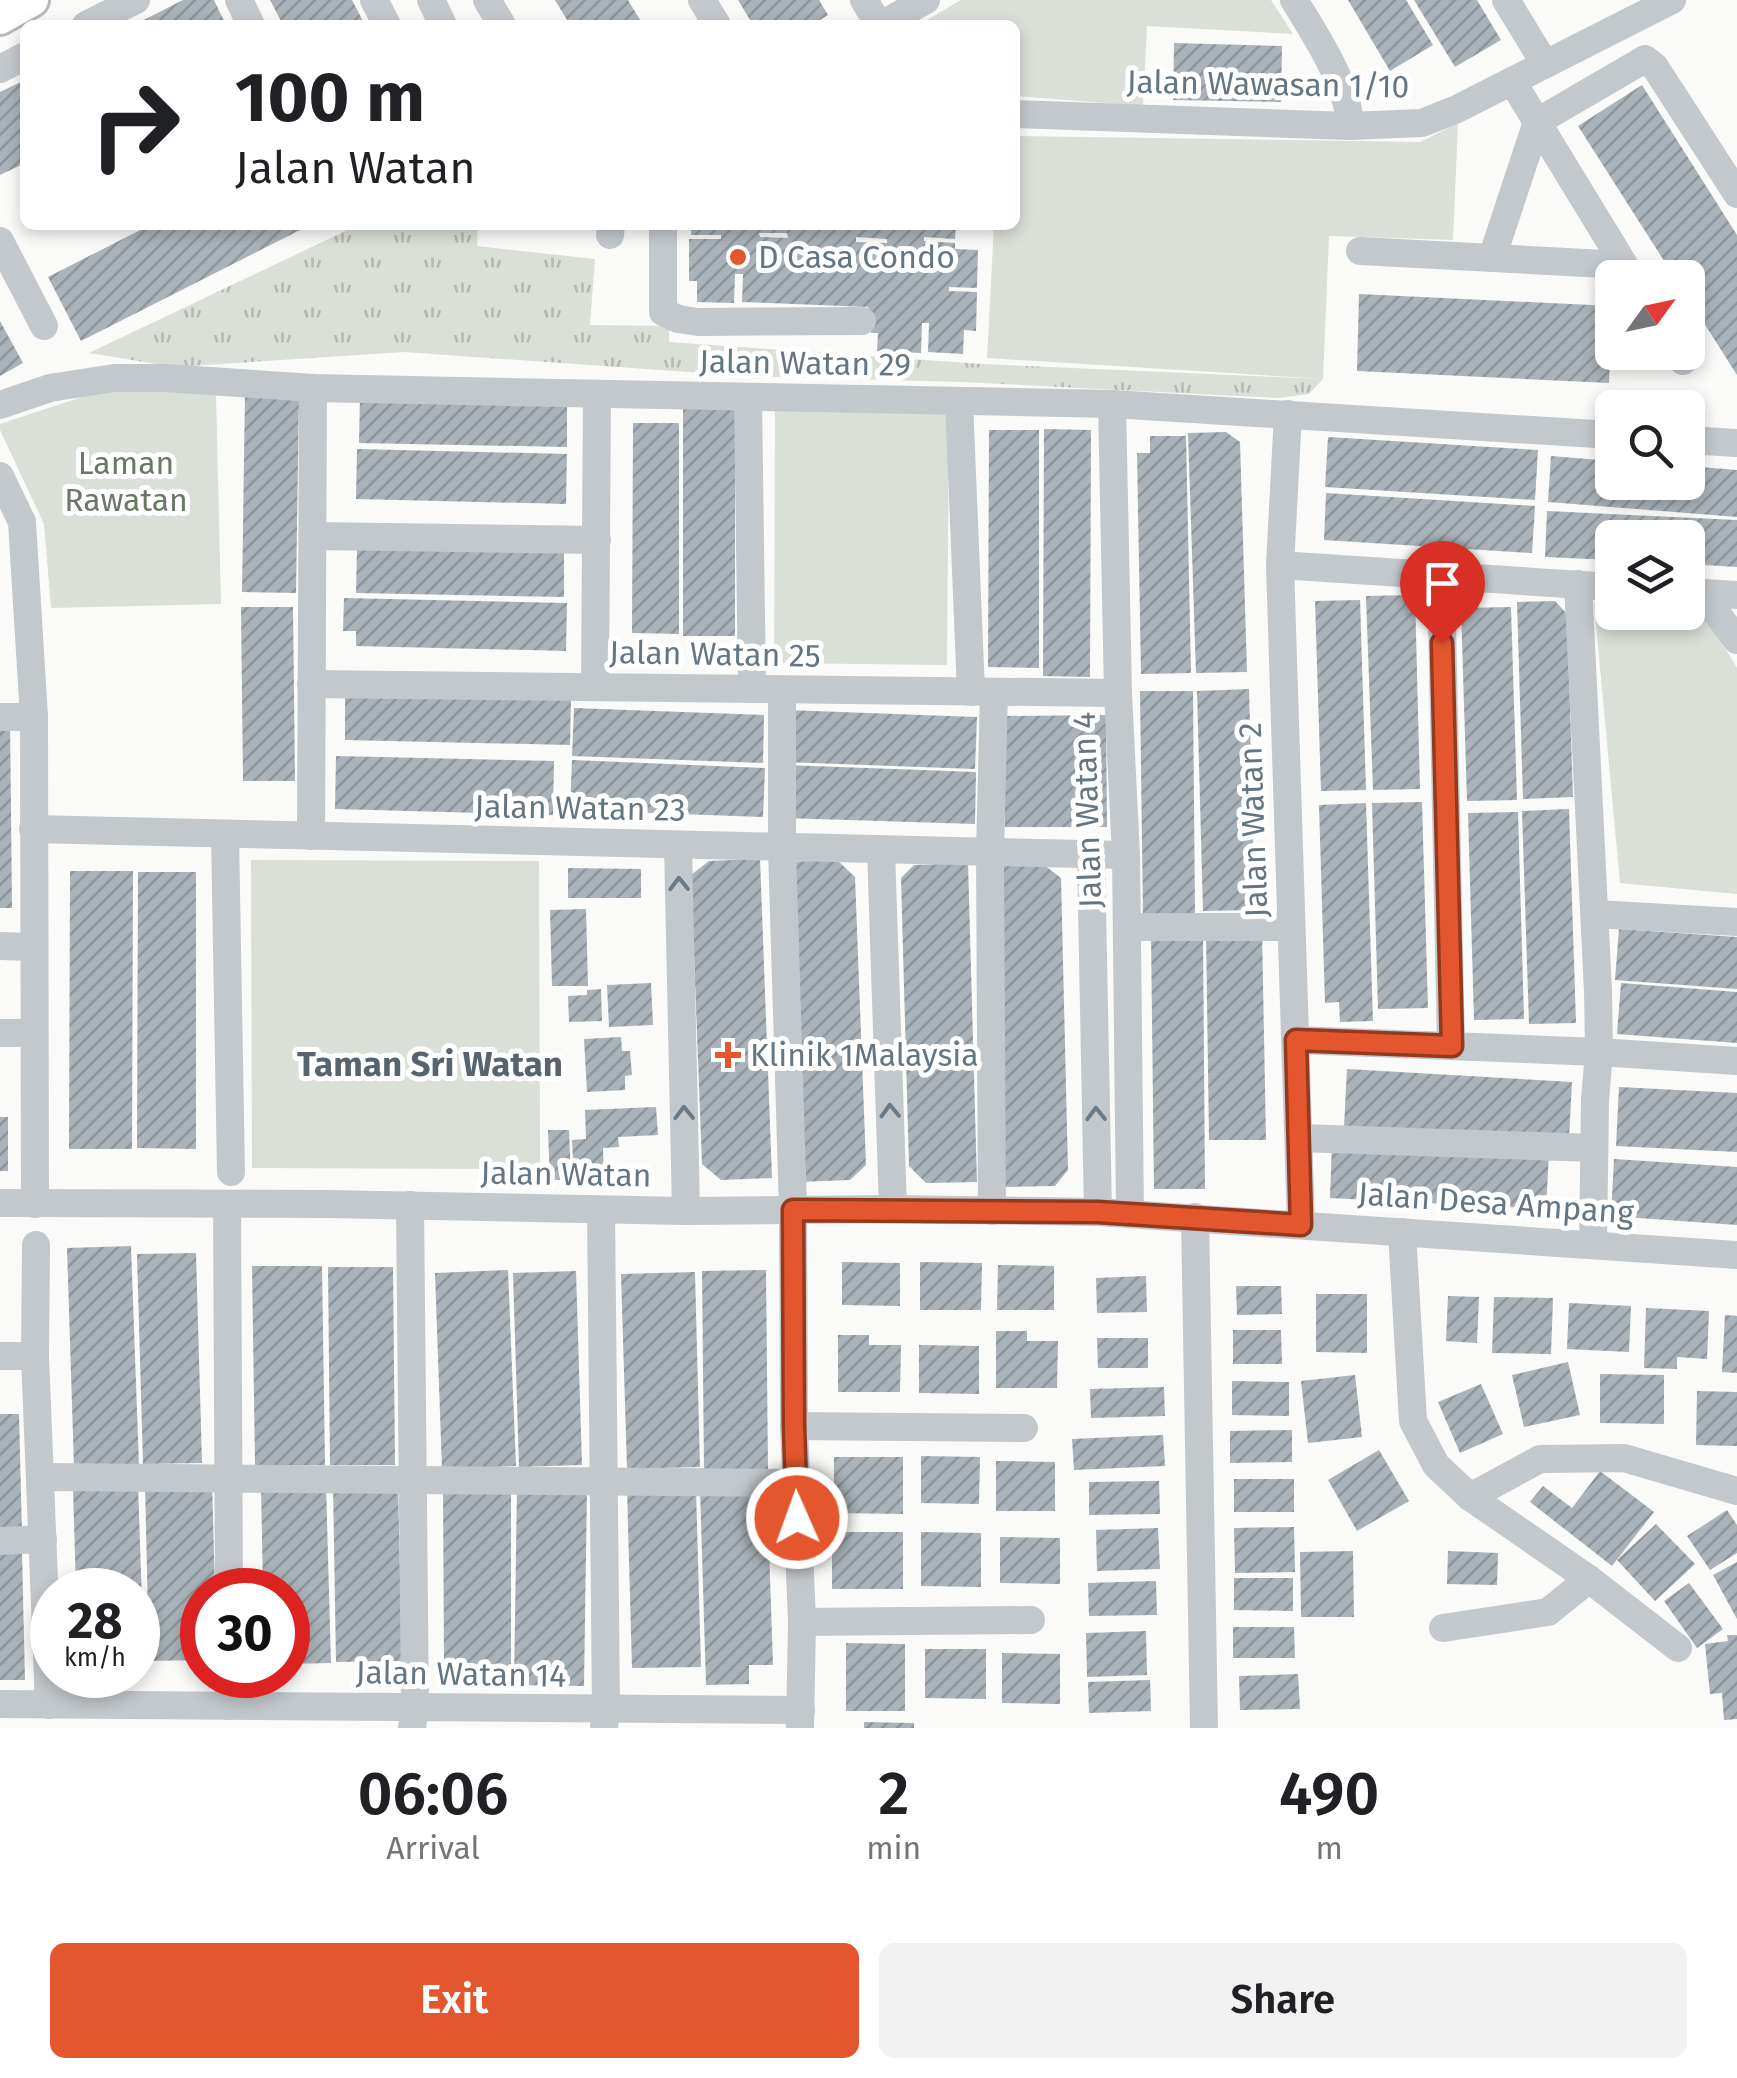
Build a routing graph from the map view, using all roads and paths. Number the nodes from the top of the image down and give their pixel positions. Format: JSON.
{"nodes":[{"id":1,"x":32,"y":0,"type":"edge"},
{"id":2,"x":136,"y":0,"type":"edge"},
{"id":3,"x":926,"y":0,"type":"edge"},
{"id":4,"x":1294,"y":0,"type":"edge"},
{"id":5,"x":1506,"y":0,"type":"edge"},
{"id":6,"x":1672,"y":0,"type":"edge"},
{"id":7,"x":0,"y":18,"type":"edge"},
{"id":8,"x":96,"y":20,"type":"edge"},
{"id":9,"x":889,"y":20,"type":"edge"},
{"id":10,"x":1545,"y":64,"type":"junction"},
{"id":11,"x":1512,"y":81,"type":"junction"},
{"id":12,"x":1020,"y":114,"type":"edge"},
{"id":13,"x":1537,"y":122,"type":"junction"},
{"id":14,"x":1349,"y":126,"type":"junction"},
{"id":15,"x":1737,"y":194,"type":"edge"},
{"id":16,"x":663,"y":230,"type":"edge"},
{"id":17,"x":0,"y":241,"type":"edge"},
{"id":18,"x":1360,"y":251,"type":"dead end"},
{"id":19,"x":1492,"y":258,"type":"junction"},
{"id":20,"x":1621,"y":260,"type":"edge"},
{"id":21,"x":1595,"y":268,"type":"edge"},
{"id":22,"x":862,"y":320,"type":"dead end"},
{"id":23,"x":44,"y":326,"type":"dead end"},
{"id":24,"x":313,"y":388,"type":"junction"},
{"id":25,"x":598,"y":394,"type":"junction"},
{"id":26,"x":748,"y":397,"type":"junction"},
{"id":27,"x":960,"y":401,"type":"junction"},
{"id":28,"x":1112,"y":404,"type":"junction"},
{"id":29,"x":0,"y":405,"type":"edge"},
{"id":30,"x":1288,"y":414,"type":"junction"},
{"id":31,"x":1595,"y":434,"type":"edge"},
{"id":32,"x":1705,"y":441,"type":"edge"},
{"id":33,"x":1737,"y":443,"type":"edge"},
{"id":34,"x":0,"y":476,"type":"edge"},
{"id":35,"x":313,"y":536,"type":"junction"},
{"id":36,"x":597,"y":540,"type":"junction"},
{"id":37,"x":1280,"y":565,"type":"junction"},
{"id":38,"x":1441,"y":576,"type":"junction"},
{"id":39,"x":1578,"y":584,"type":"junction"},
{"id":40,"x":1595,"y":586,"type":"edge"},
{"id":41,"x":1705,"y":593,"type":"edge"},
{"id":42,"x":1737,"y":595,"type":"edge"},
{"id":43,"x":1705,"y":604,"type":"edge"},
{"id":44,"x":1737,"y":640,"type":"edge"},
{"id":45,"x":312,"y":684,"type":"junction"},
{"id":46,"x":594,"y":687,"type":"junction"},
{"id":47,"x":752,"y":689,"type":"junction"},
{"id":48,"x":782,"y":690,"type":"junction"},
{"id":49,"x":983,"y":692,"type":"junction"},
{"id":50,"x":1118,"y":694,"type":"junction"},
{"id":51,"x":0,"y":717,"type":"edge"},
{"id":52,"x":34,"y":717,"type":"junction"},
{"id":53,"x":33,"y":829,"type":"junction"},
{"id":54,"x":225,"y":834,"type":"junction"},
{"id":55,"x":311,"y":836,"type":"junction"},
{"id":56,"x":678,"y":845,"type":"junction"},
{"id":57,"x":782,"y":848,"type":"junction"},
{"id":58,"x":881,"y":850,"type":"junction"},
{"id":59,"x":990,"y":853,"type":"junction"},
{"id":60,"x":1126,"y":855,"type":"junction"},
{"id":61,"x":1091,"y":856,"type":"junction"},
{"id":62,"x":1595,"y":914,"type":"junction"},
{"id":63,"x":1737,"y":922,"type":"edge"},
{"id":64,"x":1292,"y":927,"type":"junction"},
{"id":65,"x":1126,"y":928,"type":"junction"},
{"id":66,"x":0,"y":946,"type":"edge"},
{"id":67,"x":33,"y":947,"type":"junction"},
{"id":68,"x":0,"y":1033,"type":"edge"},
{"id":69,"x":33,"y":1033,"type":"junction"},
{"id":70,"x":1296,"y":1040,"type":"junction"},
{"id":71,"x":1452,"y":1046,"type":"junction"},
{"id":72,"x":1599,"y":1052,"type":"junction"},
{"id":73,"x":1737,"y":1061,"type":"edge"},
{"id":74,"x":1298,"y":1138,"type":"junction"},
{"id":75,"x":1594,"y":1148,"type":"junction"},
{"id":76,"x":231,"y":1172,"type":"dead end"},
{"id":77,"x":0,"y":1203,"type":"edge"},
{"id":78,"x":35,"y":1204,"type":"junction"},
{"id":79,"x":228,"y":1204,"type":"junction"},
{"id":80,"x":410,"y":1206,"type":"junction"},
{"id":81,"x":893,"y":1209,"type":"junction"},
{"id":82,"x":601,"y":1210,"type":"junction"},
{"id":83,"x":793,"y":1210,"type":"junction"},
{"id":84,"x":686,"y":1211,"type":"junction"},
{"id":85,"x":992,"y":1211,"type":"junction"},
{"id":86,"x":1098,"y":1212,"type":"junction"},
{"id":87,"x":1130,"y":1213,"type":"junction"},
{"id":88,"x":1196,"y":1217,"type":"junction"},
{"id":89,"x":1301,"y":1225,"type":"junction"},
{"id":90,"x":1402,"y":1232,"type":"junction"},
{"id":91,"x":36,"y":1245,"type":"dead end"},
{"id":92,"x":1593,"y":1245,"type":"junction"},
{"id":93,"x":1737,"y":1255,"type":"edge"},
{"id":94,"x":0,"y":1356,"type":"edge"},
{"id":95,"x":35,"y":1356,"type":"junction"},
{"id":96,"x":794,"y":1426,"type":"junction"},
{"id":97,"x":1024,"y":1428,"type":"dead end"},
{"id":98,"x":41,"y":1477,"type":"junction"},
{"id":99,"x":229,"y":1478,"type":"junction"},
{"id":100,"x":413,"y":1480,"type":"junction"},
{"id":101,"x":602,"y":1481,"type":"junction"},
{"id":102,"x":795,"y":1483,"type":"junction"},
{"id":103,"x":1737,"y":1491,"type":"edge"},
{"id":104,"x":1470,"y":1497,"type":"junction"},
{"id":105,"x":43,"y":1539,"type":"junction"},
{"id":106,"x":0,"y":1541,"type":"edge"},
{"id":107,"x":229,"y":1568,"type":"edge"},
{"id":108,"x":1590,"y":1579,"type":"junction"},
{"id":109,"x":1031,"y":1620,"type":"dead end"},
{"id":110,"x":802,"y":1622,"type":"junction"},
{"id":111,"x":1443,"y":1628,"type":"dead end"},
{"id":112,"x":1678,"y":1648,"type":"dead end"},
{"id":113,"x":229,"y":1698,"type":"edge"},
{"id":114,"x":0,"y":1704,"type":"edge"},
{"id":115,"x":50,"y":1705,"type":"junction"},
{"id":116,"x":229,"y":1706,"type":"junction"},
{"id":117,"x":84,"y":1716,"type":"edge"},
{"id":118,"x":413,"y":1718,"type":"edge"},
{"id":119,"x":499,"y":1719,"type":"edge"},
{"id":120,"x":605,"y":1719,"type":"edge"},
{"id":121,"x":801,"y":1719,"type":"edge"},
{"id":122,"x":1204,"y":1728,"type":"edge"}],
"edges":[{"from":1,"to":7,"type":"main road"},
{"from":2,"to":8,"type":"street"},
{"from":3,"to":9,"type":"street"},
{"from":4,"to":14,"type":"street"},
{"from":5,"to":10,"type":"street"},
{"from":6,"to":10,"type":"street","name":"Jalan Wawasan 1/10"},
{"from":10,"to":11,"type":"street","name":"Jalan Wawasan 1/10"},
{"from":11,"to":13,"type":"street"},
{"from":11,"to":14,"type":"street","name":"Jalan Wawasan 1/10"},
{"from":12,"to":14,"type":"street","name":"Jalan Wawasan 1/10"},
{"from":13,"to":15,"type":"street"},
{"from":13,"to":19,"type":"street"},
{"from":13,"to":20,"type":"street"},
{"from":16,"to":22,"type":"street"},
{"from":17,"to":23,"type":"street"},
{"from":18,"to":19,"type":"street"},
{"from":19,"to":21,"type":"street"},
{"from":24,"to":25,"type":"street","name":"Jalan Watan 29"},
{"from":24,"to":29,"type":"street","name":"Jalan Watan 29"},
{"from":24,"to":35,"type":"street"},
{"from":25,"to":26,"type":"street","name":"Jalan Watan 29"},
{"from":25,"to":36,"type":"street"},
{"from":26,"to":27,"type":"street","name":"Jalan Watan 29"},
{"from":26,"to":47,"type":"street"},
{"from":27,"to":28,"type":"street","name":"Jalan Watan 29"},
{"from":27,"to":49,"type":"street"},
{"from":28,"to":30,"type":"street","name":"Jalan Watan 29"},
{"from":28,"to":50,"type":"street","name":"Jalan Watan 4"},
{"from":30,"to":31,"type":"street","name":"Jalan Watan 29"},
{"from":30,"to":37,"type":"street","name":"Jalan Watan 2"},
{"from":32,"to":33,"type":"street"},
{"from":34,"to":52,"type":"street"},
{"from":35,"to":36,"type":"street"},
{"from":35,"to":45,"type":"street"},
{"from":36,"to":46,"type":"street"},
{"from":37,"to":38,"type":"street"},
{"from":37,"to":64,"type":"street","name":"Jalan Watan 2"},
{"from":38,"to":39,"type":"street"},
{"from":38,"to":71,"type":"street"},
{"from":39,"to":40,"type":"street"},
{"from":39,"to":62,"type":"street"},
{"from":41,"to":42,"type":"street"},
{"from":43,"to":44,"type":"street"},
{"from":45,"to":46,"type":"street","name":"Jalan Watan 25"},
{"from":45,"to":55,"type":"street"},
{"from":46,"to":47,"type":"street","name":"Jalan Watan 25"},
{"from":47,"to":48,"type":"street","name":"Jalan Watan 25"},
{"from":48,"to":49,"type":"street","name":"Jalan Watan 25"},
{"from":48,"to":57,"type":"street"},
{"from":49,"to":50,"type":"street","name":"Jalan Watan 25"},
{"from":49,"to":59,"type":"street"},
{"from":50,"to":60,"type":"street","name":"Jalan Watan 4"},
{"from":51,"to":52,"type":"street"},
{"from":52,"to":53,"type":"street"},
{"from":53,"to":54,"type":"street","name":"Jalan Watan 23"},
{"from":53,"to":67,"type":"street"},
{"from":54,"to":55,"type":"street","name":"Jalan Watan 23"},
{"from":54,"to":76,"type":"street"},
{"from":55,"to":56,"type":"street","name":"Jalan Watan 23"},
{"from":56,"to":57,"type":"street","name":"Jalan Watan 23"},
{"from":84,"to":56,"type":"street","one_way":true},
{"from":57,"to":58,"type":"street","name":"Jalan Watan 23"},
{"from":57,"to":83,"type":"street"},
{"from":58,"to":59,"type":"street","name":"Jalan Watan 23"},
{"from":81,"to":58,"type":"street","one_way":true},
{"from":59,"to":61,"type":"street","name":"Jalan Watan 23"},
{"from":59,"to":85,"type":"street"},
{"from":60,"to":61,"type":"street","name":"Jalan Watan 23"},
{"from":60,"to":65,"type":"street","name":"Jalan Watan 4"},
{"from":86,"to":61,"type":"street","name":"Jalan Watan 4","one_way":true},
{"from":62,"to":63,"type":"street"},
{"from":62,"to":72,"type":"street"},
{"from":64,"to":65,"type":"street"},
{"from":64,"to":70,"type":"street","name":"Jalan Watan 2"},
{"from":65,"to":87,"type":"street","name":"Jalan Watan 4"},
{"from":66,"to":67,"type":"street"},
{"from":67,"to":69,"type":"street"},
{"from":68,"to":69,"type":"street"},
{"from":69,"to":78,"type":"street"},
{"from":70,"to":71,"type":"street"},
{"from":70,"to":74,"type":"street","name":"Jalan Watan 2"},
{"from":71,"to":72,"type":"street"},
{"from":72,"to":73,"type":"street"},
{"from":72,"to":75,"type":"street"},
{"from":74,"to":75,"type":"street"},
{"from":74,"to":89,"type":"street","name":"Jalan Watan 2"},
{"from":75,"to":92,"type":"street"},
{"from":77,"to":78,"type":"street","name":"Jalan Watan"},
{"from":78,"to":79,"type":"street","name":"Jalan Watan"},
{"from":79,"to":80,"type":"street","name":"Jalan Watan"},
{"from":79,"to":99,"type":"street"},
{"from":80,"to":82,"type":"street","name":"Jalan Watan"},
{"from":80,"to":100,"type":"street"},
{"from":81,"to":83,"type":"street","name":"Jalan Watan"},
{"from":81,"to":85,"type":"street","name":"Jalan Watan"},
{"from":82,"to":84,"type":"street","name":"Jalan Watan"},
{"from":82,"to":101,"type":"street"},
{"from":83,"to":84,"type":"street","name":"Jalan Watan"},
{"from":83,"to":96,"type":"street"},
{"from":85,"to":86,"type":"street","name":"Jalan Watan"},
{"from":86,"to":87,"type":"street","name":"Jalan Watan"},
{"from":87,"to":88,"type":"street","name":"Jalan Desa Ampang"},
{"from":88,"to":89,"type":"street","name":"Jalan Desa Ampang"},
{"from":88,"to":122,"type":"street"},
{"from":89,"to":90,"type":"street","name":"Jalan Desa Ampang"},
{"from":90,"to":92,"type":"street","name":"Jalan Desa Ampang"},
{"from":90,"to":104,"type":"street"},
{"from":91,"to":95,"type":"street"},
{"from":92,"to":93,"type":"street","name":"Jalan Desa Ampang"},
{"from":94,"to":95,"type":"street"},
{"from":95,"to":98,"type":"street"},
{"from":96,"to":97,"type":"street"},
{"from":96,"to":102,"type":"street"},
{"from":98,"to":99,"type":"street"},
{"from":98,"to":105,"type":"street"},
{"from":99,"to":100,"type":"street"},
{"from":99,"to":107,"type":"street"},
{"from":100,"to":101,"type":"street"},
{"from":100,"to":118,"type":"street"},
{"from":101,"to":102,"type":"street"},
{"from":101,"to":120,"type":"street"},
{"from":102,"to":110,"type":"street"},
{"from":103,"to":104,"type":"street"},
{"from":104,"to":108,"type":"street"},
{"from":105,"to":106,"type":"street"},
{"from":105,"to":115,"type":"street"},
{"from":108,"to":111,"type":"street"},
{"from":108,"to":112,"type":"street"},
{"from":109,"to":110,"type":"street"},
{"from":110,"to":121,"type":"street"},
{"from":113,"to":116,"type":"street"},
{"from":114,"to":115,"type":"street","name":"Jalan Watan 14"},
{"from":115,"to":117,"type":"street","name":"Jalan Watan 14"},
{"from":116,"to":117,"type":"street","name":"Jalan Watan 14"},
{"from":116,"to":118,"type":"street","name":"Jalan Watan 14"},
{"from":118,"to":119,"type":"street","name":"Jalan Watan 14"},
{"from":119,"to":120,"type":"street","name":"Jalan Watan 14"},
{"from":120,"to":121,"type":"street","name":"Jalan Watan 14"}]}
